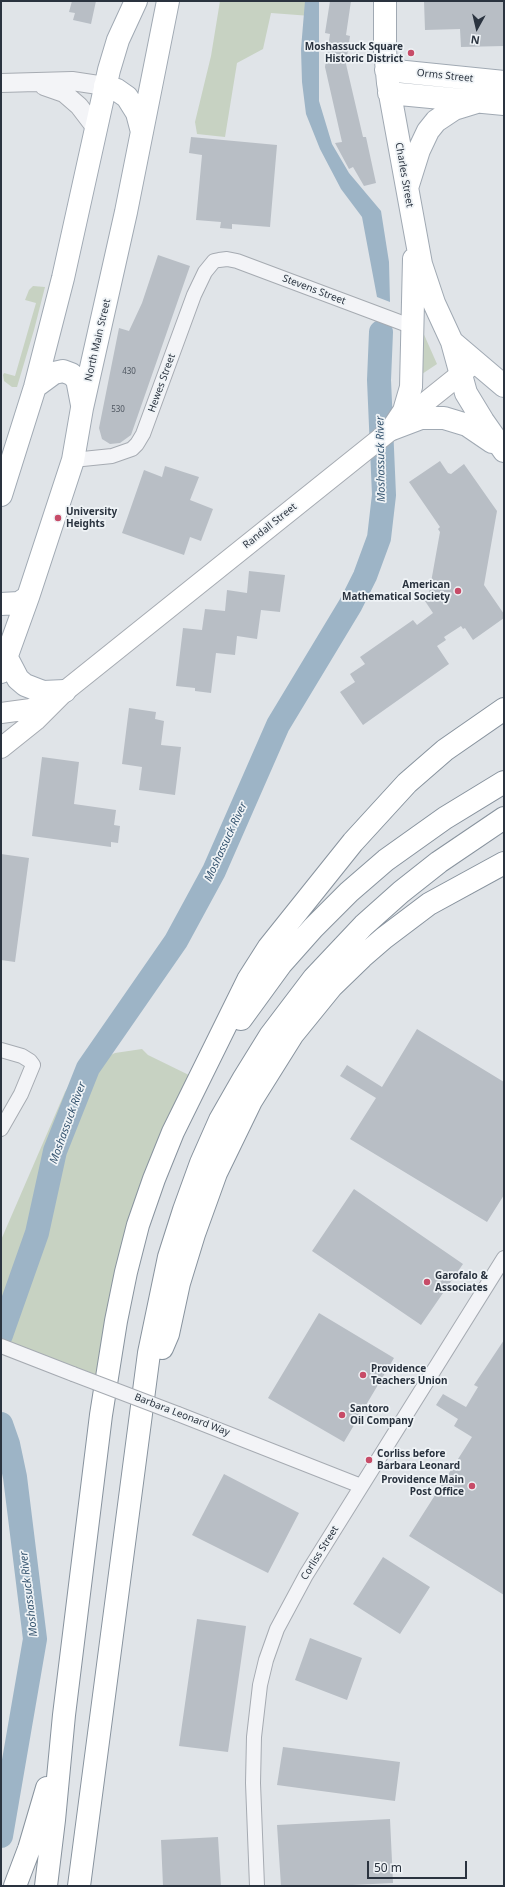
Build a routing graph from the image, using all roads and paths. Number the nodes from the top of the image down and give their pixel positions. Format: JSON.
{"nodes":[{"id":1,"x":123,"y":1,"type":"edge"},
{"id":2,"x":136,"y":1,"type":"edge"},
{"id":3,"x":168,"y":1,"type":"edge"},
{"id":4,"x":385,"y":1,"type":"edge"},
{"id":5,"x":118,"y":40,"type":"junction"},
{"id":6,"x":386,"y":70,"type":"junction"},
{"id":7,"x":504,"y":82,"type":"edge"},
{"id":8,"x":1,"y":83,"type":"edge"},
{"id":9,"x":27,"y":83,"type":"junction"},
{"id":10,"x":105,"y":86,"type":"junction"},
{"id":11,"x":389,"y":93,"type":"junction"},
{"id":12,"x":480,"y":101,"type":"junction"},
{"id":13,"x":504,"y":104,"type":"edge"},
{"id":14,"x":95,"y":127,"type":"junction"},
{"id":15,"x":142,"y":133,"type":"junction"},
{"id":16,"x":407,"y":190,"type":"junction"},
{"id":17,"x":416,"y":240,"type":"junction"},
{"id":18,"x":214,"y":261,"type":"joint"},
{"id":19,"x":413,"y":327,"type":"junction"},
{"id":20,"x":468,"y":368,"type":"junction"},
{"id":21,"x":504,"y":386,"type":"edge"},
{"id":22,"x":36,"y":387,"type":"junction"},
{"id":23,"x":82,"y":408,"type":"junction"},
{"id":24,"x":392,"y":429,"type":"junction"},
{"id":25,"x":504,"y":451,"type":"edge"},
{"id":26,"x":73,"y":460,"type":"junction"},
{"id":27,"x":1,"y":495,"type":"edge"},
{"id":28,"x":28,"y":597,"type":"junction"},
{"id":29,"x":1,"y":604,"type":"edge"},
{"id":30,"x":4,"y":664,"type":"edge"},
{"id":31,"x":65,"y":691,"type":"junction"},
{"id":32,"x":504,"y":709,"type":"edge"},
{"id":33,"x":1,"y":713,"type":"edge"},
{"id":34,"x":1,"y":748,"type":"edge"},
{"id":35,"x":504,"y":782,"type":"edge"},
{"id":36,"x":504,"y":818,"type":"edge"},
{"id":37,"x":504,"y":863,"type":"edge"},
{"id":38,"x":1,"y":1050,"type":"edge"},
{"id":39,"x":196,"y":1086,"type":"junction"},
{"id":40,"x":1,"y":1129,"type":"edge"},
{"id":41,"x":504,"y":1258,"type":"edge"},
{"id":42,"x":1,"y":1346,"type":"edge"},
{"id":43,"x":144,"y":1392,"type":"junction"},
{"id":44,"x":361,"y":1486,"type":"junction"},
{"id":45,"x":64,"y":1715,"type":"junction"},
{"id":46,"x":15,"y":1886,"type":"edge"},
{"id":47,"x":46,"y":1886,"type":"edge"},
{"id":48,"x":79,"y":1886,"type":"edge"},
{"id":49,"x":257,"y":1886,"type":"edge"}],
"edges":[{"from":1,"to":5,"type":"street"},
{"from":2,"to":5,"type":"main road"},
{"from":3,"to":15,"type":"main road","name":"North Main Street"},
{"from":4,"to":6,"type":"main road","name":"Charles Street"},
{"from":5,"to":10,"type":"main road"},
{"from":6,"to":7,"type":"main road","name":"Orms Street"},
{"from":6,"to":11,"type":"main road","name":"Charles Street"},
{"from":8,"to":9,"type":"street"},
{"from":9,"to":10,"type":"street"},
{"from":9,"to":14,"type":"street"},
{"from":10,"to":14,"type":"main road"},
{"from":10,"to":15,"type":"main road"},
{"from":11,"to":12,"type":"main road"},
{"from":11,"to":16,"type":"main road","name":"Charles Street"},
{"from":12,"to":13,"type":"main road"},
{"from":12,"to":16,"type":"main road"},
{"from":14,"to":22,"type":"main road"},
{"from":15,"to":23,"type":"main road","name":"North Main Street"},
{"from":16,"to":17,"type":"main road","name":"Charles Street"},
{"from":17,"to":19,"type":"main road"},
{"from":17,"to":20,"type":"main road","name":"Charles Street"},
{"from":18,"to":19,"type":"street","name":"Stevens Street"},
{"from":18,"to":26,"type":"street","name":"Hewes Street"},
{"from":19,"to":24,"type":"main road"},
{"from":20,"to":21,"type":"main road"},
{"from":20,"to":24,"type":"main road","name":"Randall Street"},
{"from":20,"to":25,"type":"main road","name":"Charles Street"},
{"from":22,"to":23,"type":"main road"},
{"from":22,"to":27,"type":"main road"},
{"from":23,"to":26,"type":"main road","name":"North Main Street"},
{"from":24,"to":25,"type":"main road"},
{"from":24,"to":31,"type":"main road","name":"Randall Street"},
{"from":26,"to":28,"type":"main road","name":"North Main Street"},
{"from":28,"to":29,"type":"main road"},
{"from":28,"to":30,"type":"main road","name":"North Main Street"},
{"from":30,"to":31,"type":"main road"},
{"from":31,"to":33,"type":"main road","name":"Randall Street"},
{"from":31,"to":34,"type":"main road","name":"Randall Street"},
{"from":32,"to":39,"type":"main road"},
{"from":35,"to":39,"type":"main road"},
{"from":36,"to":43,"type":"main road"},
{"from":37,"to":43,"type":"main road"},
{"from":38,"to":40,"type":"street"},
{"from":39,"to":45,"type":"main road"},
{"from":41,"to":44,"type":"street","name":"Corliss Street"},
{"from":42,"to":44,"type":"street","name":"Barbara Leonard Way","bridge":true},
{"from":43,"to":48,"type":"main road"},
{"from":44,"to":49,"type":"street","name":"Corliss Street"},
{"from":45,"to":46,"type":"main road"},
{"from":45,"to":47,"type":"main road"}]}
